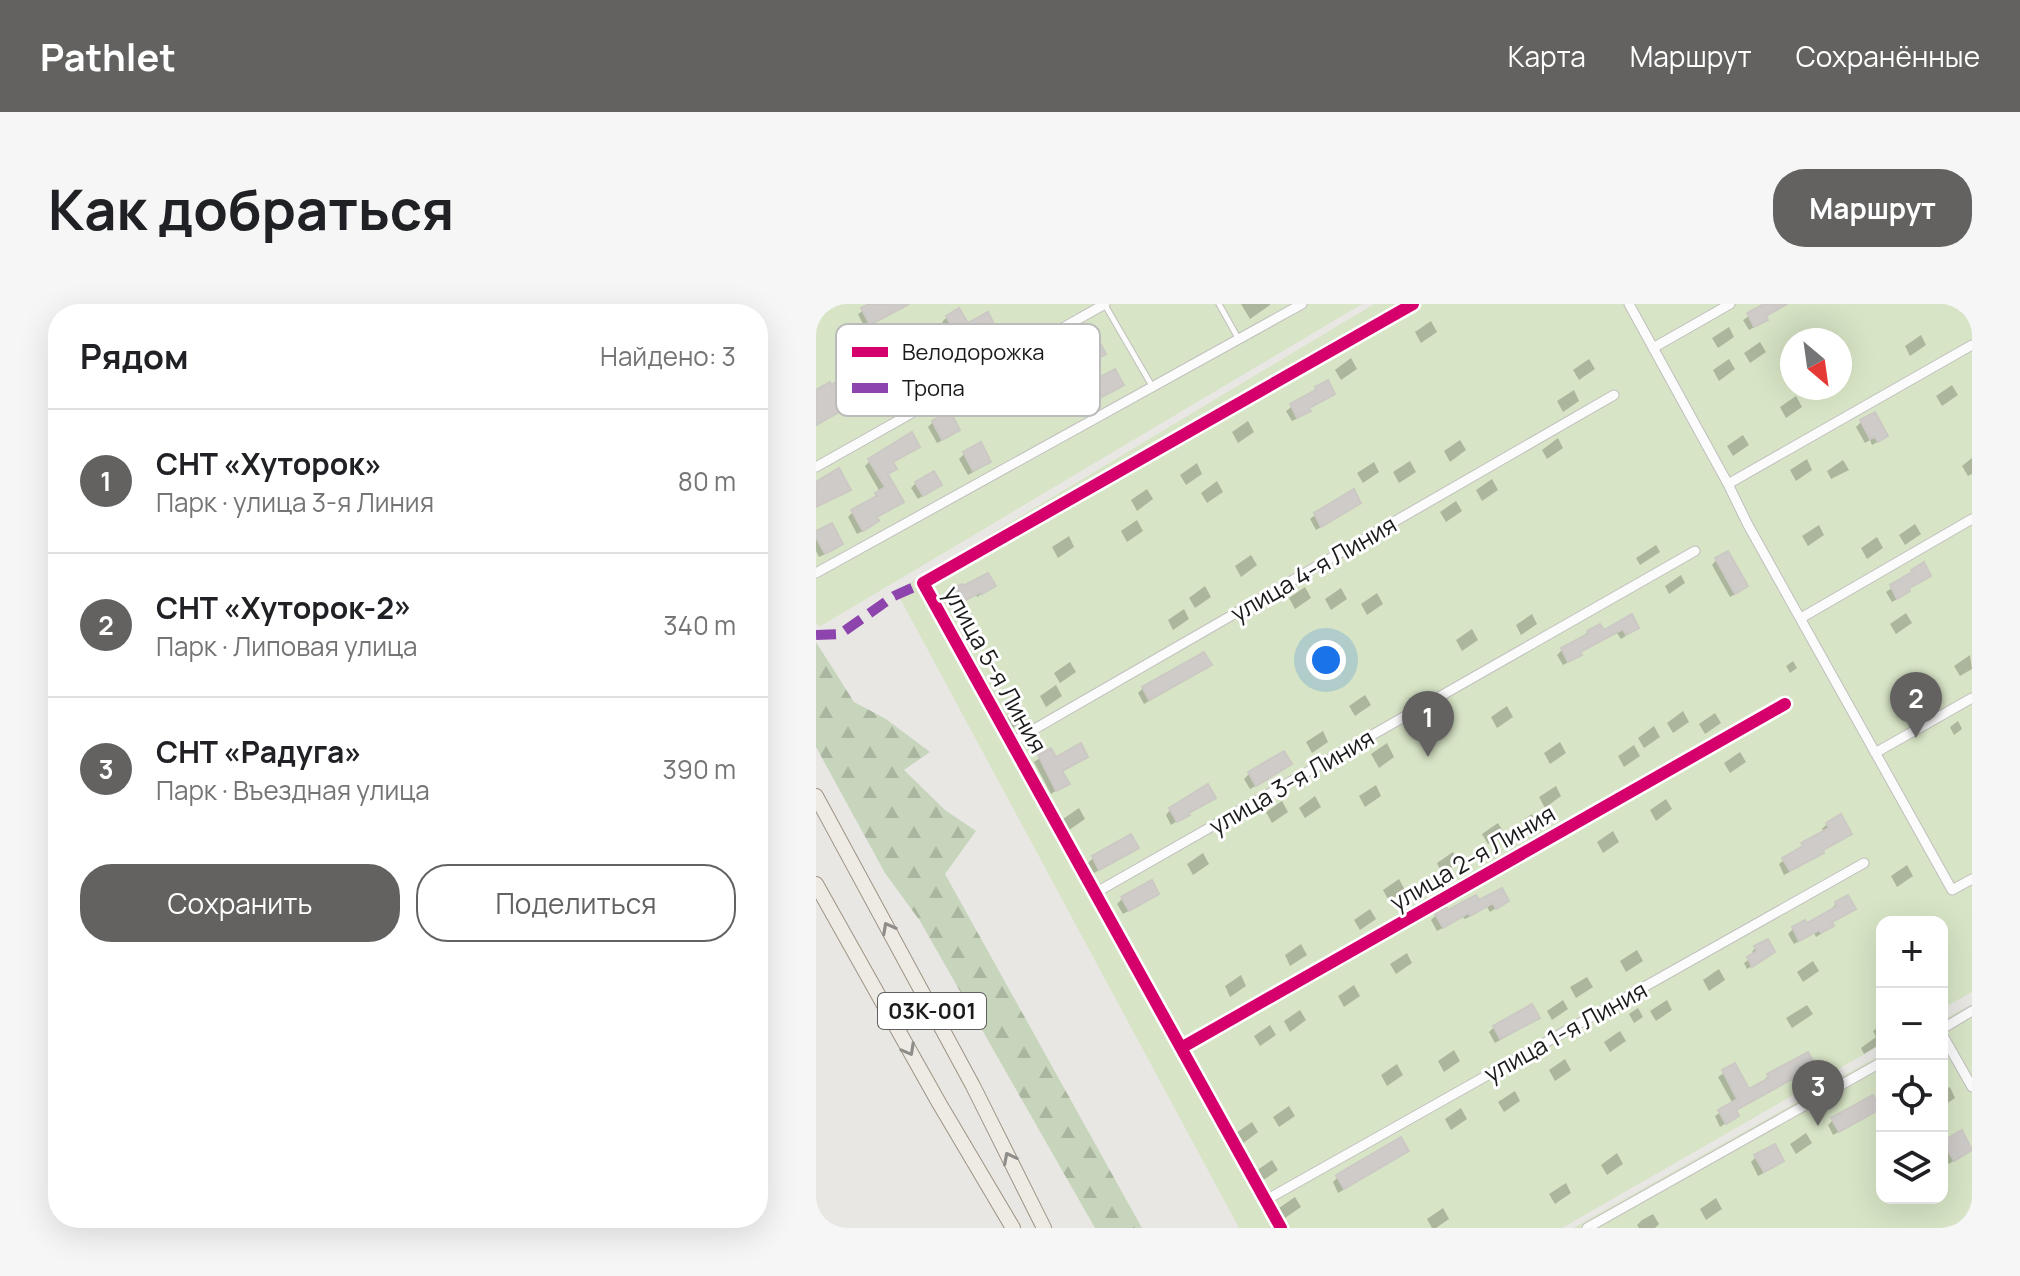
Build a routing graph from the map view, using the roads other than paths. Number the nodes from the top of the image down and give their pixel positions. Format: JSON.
{"nodes":[{"id":1,"x":1105,"y":304,"type":"edge"},
{"id":2,"x":1219,"y":304,"type":"edge"},
{"id":3,"x":1302,"y":304,"type":"edge"},
{"id":4,"x":1413,"y":304,"type":"edge"},
{"id":5,"x":1629,"y":304,"type":"edge"},
{"id":6,"x":1730,"y":304,"type":"edge"},
{"id":7,"x":1070,"y":324,"type":"edge"},
{"id":8,"x":1239,"y":339,"type":"junction"},
{"id":9,"x":1972,"y":345,"type":"edge"},
{"id":10,"x":1653,"y":348,"type":"junction"},
{"id":11,"x":1152,"y":387,"type":"junction"},
{"id":12,"x":1614,"y":395,"type":"dead end"},
{"id":13,"x":906,"y":416,"type":"edge"},
{"id":14,"x":1100,"y":416,"type":"edge"},
{"id":15,"x":1100,"y":416,"type":"edge"},
{"id":16,"x":816,"y":467,"type":"edge"},
{"id":17,"x":1728,"y":484,"type":"junction"},
{"id":18,"x":1972,"y":519,"type":"edge"},
{"id":19,"x":1695,"y":551,"type":"dead end"},
{"id":20,"x":816,"y":573,"type":"edge"},
{"id":21,"x":1801,"y":618,"type":"junction"},
{"id":22,"x":1972,"y":698,"type":"edge"},
{"id":23,"x":1785,"y":704,"type":"dead end"},
{"id":24,"x":1012,"y":742,"type":"junction"},
{"id":25,"x":1875,"y":753,"type":"junction"},
{"id":26,"x":816,"y":796,"type":"edge"},
{"id":27,"x":1864,"y":863,"type":"dead end"},
{"id":28,"x":1972,"y":879,"type":"edge"},
{"id":29,"x":816,"y":884,"type":"edge"},
{"id":30,"x":1095,"y":893,"type":"junction"},
{"id":31,"x":1972,"y":1011,"type":"edge"},
{"id":32,"x":1948,"y":1027,"type":"edge"},
{"id":33,"x":1948,"y":1042,"type":"edge"},
{"id":34,"x":1181,"y":1048,"type":"junction"},
{"id":35,"x":1876,"y":1065,"type":"edge"},
{"id":36,"x":1972,"y":1087,"type":"edge"},
{"id":37,"x":1266,"y":1200,"type":"junction"},
{"id":38,"x":1013,"y":1228,"type":"edge"},
{"id":39,"x":1044,"y":1228,"type":"edge"},
{"id":40,"x":1281,"y":1228,"type":"edge"},
{"id":41,"x":1587,"y":1228,"type":"edge"}],
"edges":[{"from":1,"to":7,"type":"street"},
{"from":1,"to":11,"type":"lane"},
{"from":2,"to":8,"type":"lane"},
{"from":3,"to":8,"type":"street"},
{"from":4,"to":24,"type":"street","name":"улица 5-я Линия"},
{"from":5,"to":10,"type":"street"},
{"from":6,"to":10,"type":"street"},
{"from":8,"to":11,"type":"street"},
{"from":9,"to":17,"type":"street"},
{"from":10,"to":17,"type":"street"},
{"from":11,"to":15,"type":"street"},
{"from":12,"to":24,"type":"street","name":"улица 4-я Линия"},
{"from":13,"to":16,"type":"street"},
{"from":14,"to":20,"type":"street"},
{"from":17,"to":21,"type":"street"},
{"from":18,"to":21,"type":"street"},
{"from":19,"to":30,"type":"street","name":"улица 3-я Линия"},
{"from":21,"to":25,"type":"street"},
{"from":22,"to":25,"type":"street"},
{"from":23,"to":34,"type":"street","name":"улица 2-я Линия"},
{"from":24,"to":30,"type":"street","name":"улица 5-я Линия"},
{"from":25,"to":28,"type":"street"},
{"from":39,"to":26,"type":"main road","number":"03К-001","one_way":true},
{"from":27,"to":37,"type":"street","name":"улица 1-я Линия"},
{"from":29,"to":38,"type":"main road","number":"03К-001","one_way":true},
{"from":30,"to":34,"type":"street","name":"улица 5-я Линия"},
{"from":31,"to":32,"type":"street"},
{"from":33,"to":36,"type":"street"},
{"from":34,"to":37,"type":"street","name":"улица 5-я Линия"},
{"from":35,"to":41,"type":"street"},
{"from":37,"to":40,"type":"street","name":"улица 5-я Линия"}]}
